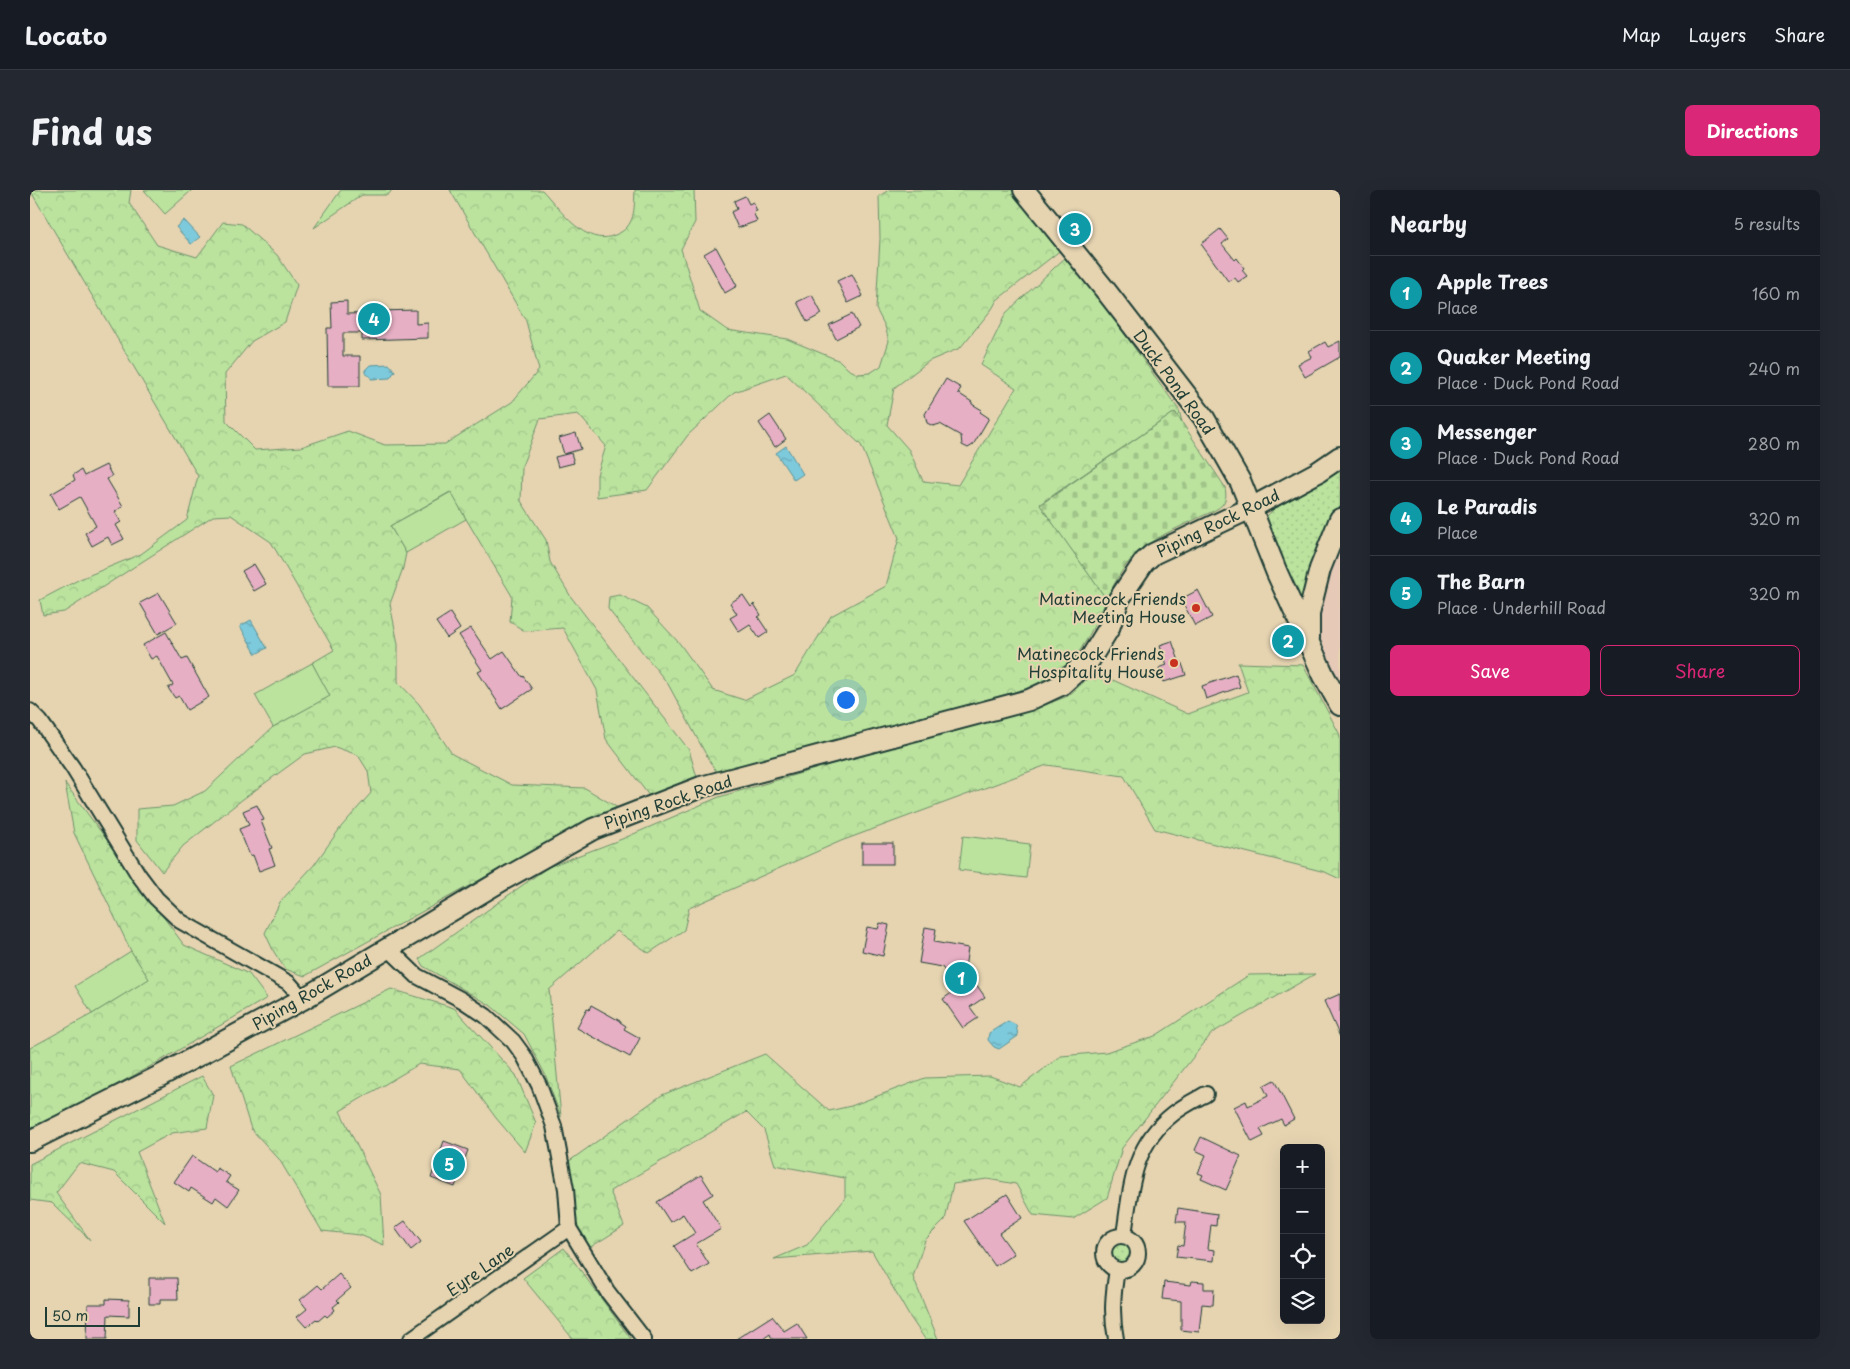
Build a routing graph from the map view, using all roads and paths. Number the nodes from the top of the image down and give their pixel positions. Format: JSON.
{"nodes":[{"id":1,"x":1024,"y":190,"type":"edge"},
{"id":2,"x":1340,"y":458,"type":"edge"},
{"id":3,"x":1251,"y":508,"type":"junction"},
{"id":4,"x":1340,"y":519,"type":"edge"},
{"id":5,"x":1310,"y":645,"type":"junction"},
{"id":6,"x":1340,"y":705,"type":"edge"},
{"id":7,"x":30,"y":711,"type":"edge"},
{"id":8,"x":388,"y":948,"type":"junction"},
{"id":9,"x":303,"y":999,"type":"junction"},
{"id":10,"x":1206,"y":1094,"type":"dead end"},
{"id":11,"x":30,"y":1141,"type":"edge"},
{"id":12,"x":569,"y":1228,"type":"junction"},
{"id":13,"x":1124,"y":1236,"type":"junction"},
{"id":14,"x":1117,"y":1270,"type":"junction"},
{"id":15,"x":412,"y":1339,"type":"edge"},
{"id":16,"x":644,"y":1339,"type":"edge"},
{"id":17,"x":1116,"y":1339,"type":"edge"}],
"edges":[{"from":1,"to":3,"type":"street","name":"Duck Pond Road"},
{"from":2,"to":3,"type":"street","name":"Piping Rock Road"},
{"from":3,"to":5,"type":"street","name":"Duck Pond Road"},
{"from":3,"to":8,"type":"street","name":"Piping Rock Road"},
{"from":4,"to":5,"type":"street"},
{"from":5,"to":6,"type":"street","name":"Duck Pond Road"},
{"from":7,"to":9,"type":"street"},
{"from":8,"to":9,"type":"street","name":"Piping Rock Road"},
{"from":8,"to":12,"type":"street"},
{"from":9,"to":11,"type":"street","name":"Piping Rock Road"},
{"from":10,"to":13,"type":"street"},
{"from":12,"to":15,"type":"street","name":"Eyre Lane"},
{"from":12,"to":16,"type":"street"},
{"from":13,"to":14,"type":"street"},
{"from":13,"to":14,"type":"street"},
{"from":14,"to":17,"type":"street"}]}
